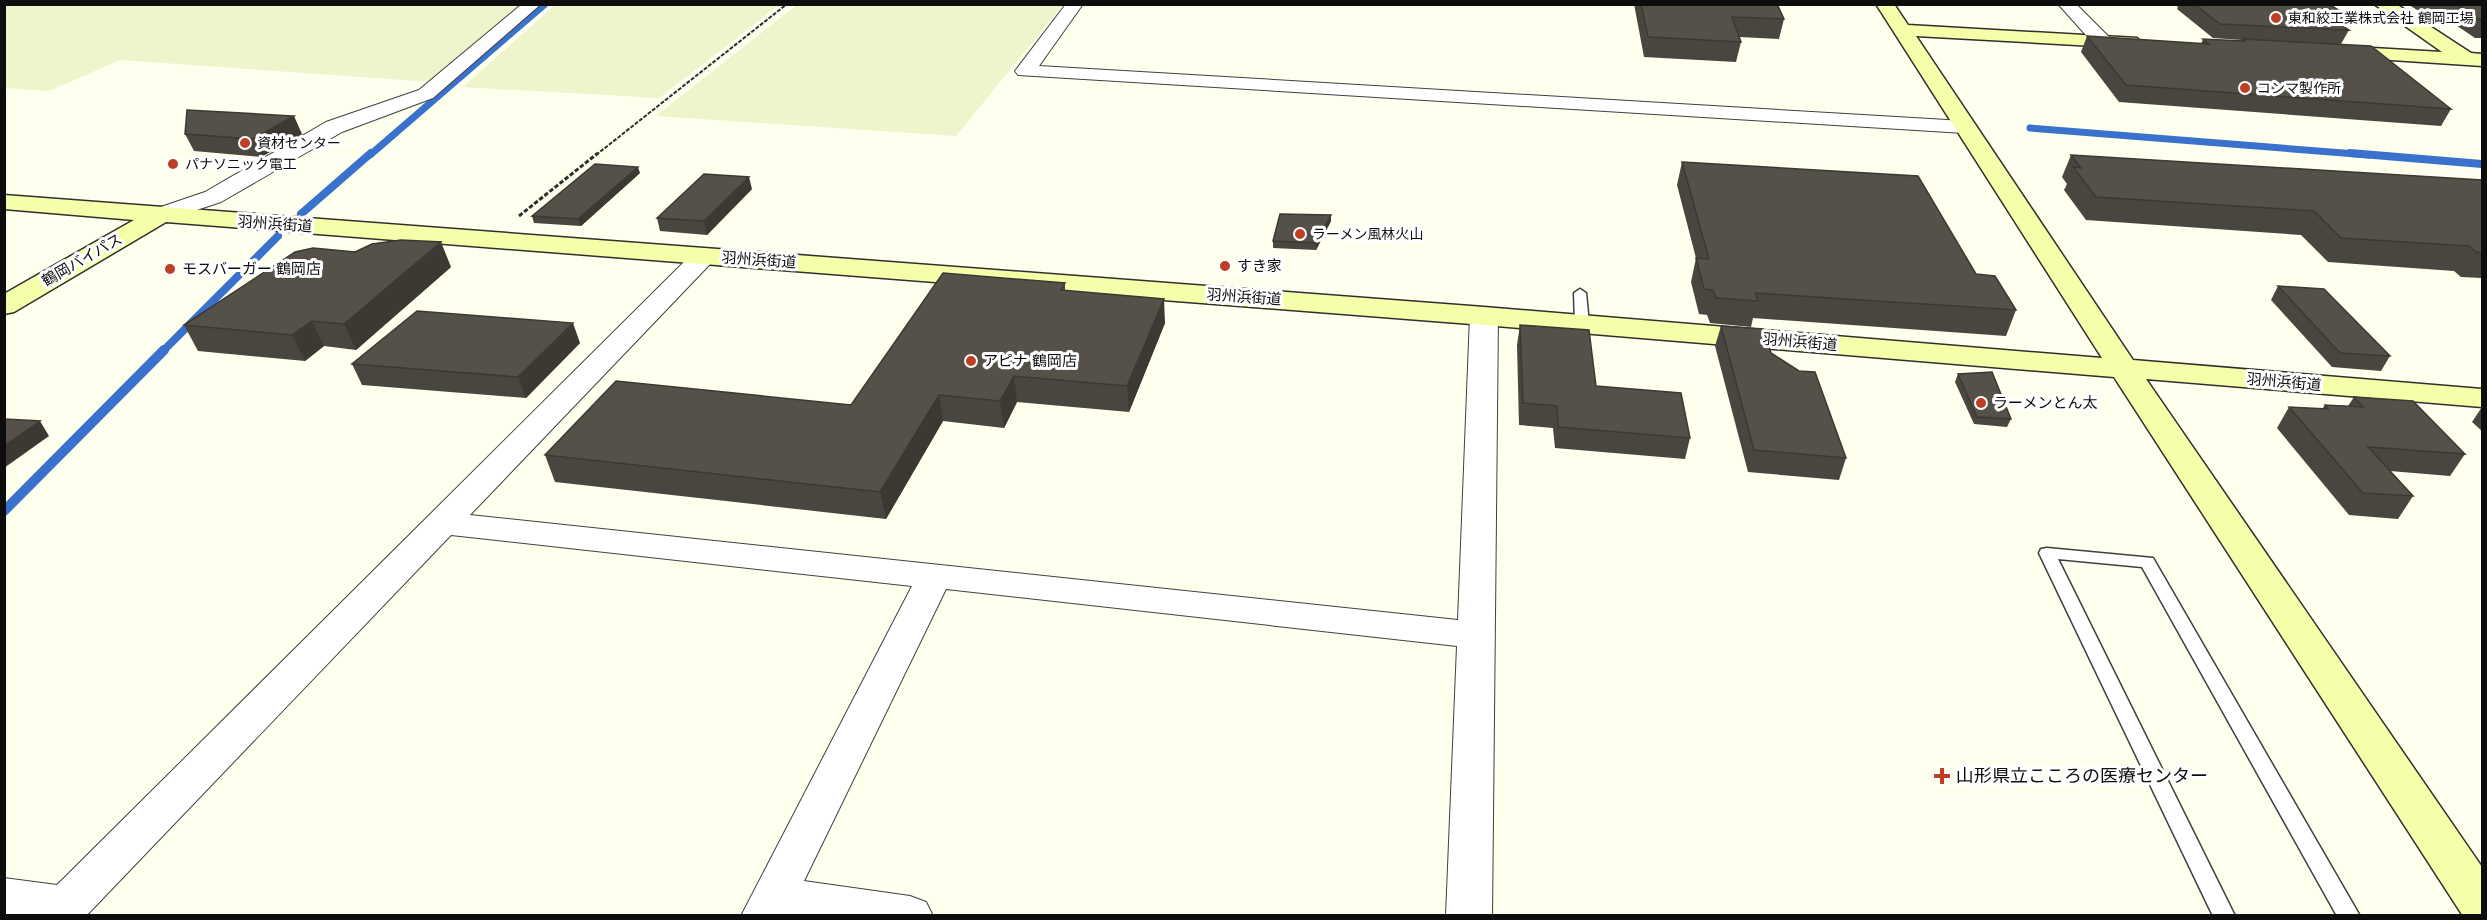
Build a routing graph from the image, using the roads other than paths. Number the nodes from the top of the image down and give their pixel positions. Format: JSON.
{"nodes":[{"id":1,"x":533,"y":4,"type":"edge"},
{"id":2,"x":1075,"y":4,"type":"edge"},
{"id":3,"x":1885,"y":4,"type":"edge"},
{"id":4,"x":2067,"y":4,"type":"edge"},
{"id":5,"x":2383,"y":4,"type":"edge"},
{"id":6,"x":1902,"y":30,"type":"junction"},
{"id":7,"x":2101,"y":40,"type":"junction"},
{"id":8,"x":2148,"y":42,"type":"edge"},
{"id":9,"x":2313,"y":51,"type":"edge"},
{"id":10,"x":2477,"y":63,"type":"edge"},
{"id":11,"x":1964,"y":127,"type":"junction"},
{"id":12,"x":4,"y":202,"type":"edge"},
{"id":13,"x":160,"y":215,"type":"junction"},
{"id":14,"x":704,"y":256,"type":"junction"},
{"id":15,"x":1580,"y":293,"type":"dead end"},
{"id":16,"x":4,"y":306,"type":"edge"},
{"id":17,"x":1484,"y":315,"type":"junction"},
{"id":18,"x":1582,"y":324,"type":"junction"},
{"id":19,"x":2124,"y":369,"type":"junction"},
{"id":20,"x":2482,"y":398,"type":"edge"},
{"id":21,"x":441,"y":523,"type":"junction"},
{"id":22,"x":934,"y":577,"type":"junction"},
{"id":23,"x":1475,"y":635,"type":"junction"},
{"id":24,"x":4,"y":897,"type":"edge"},
{"id":25,"x":2482,"y":905,"type":"edge"},
{"id":26,"x":769,"y":906,"type":"edge"},
{"id":27,"x":61,"y":911,"type":"edge"},
{"id":28,"x":910,"y":915,"type":"edge"},
{"id":29,"x":1469,"y":915,"type":"edge"},
{"id":30,"x":2224,"y":915,"type":"edge"},
{"id":31,"x":2349,"y":915,"type":"edge"}],
"edges":[{"from":1,"to":13,"type":"street"},
{"from":2,"to":11,"type":"street"},
{"from":3,"to":6,"type":"main road"},
{"from":4,"to":7,"type":"street"},
{"from":5,"to":10,"type":"main road"},
{"from":6,"to":7,"type":"main road"},
{"from":6,"to":11,"type":"main road"},
{"from":7,"to":8,"type":"main road"},
{"from":9,"to":10,"type":"main road"},
{"from":11,"to":19,"type":"main road"},
{"from":12,"to":13,"type":"main road","name":"羽州浜街道"},
{"from":13,"to":14,"type":"main road","name":"羽州浜街道"},
{"from":13,"to":16,"type":"main road","name":"鶴岡バイパス"},
{"from":14,"to":17,"type":"main road","name":"羽州浜街道"},
{"from":14,"to":21,"type":"street"},
{"from":15,"to":18,"type":"lane"},
{"from":17,"to":18,"type":"main road","name":"羽州浜街道"},
{"from":17,"to":23,"type":"street"},
{"from":18,"to":19,"type":"main road","name":"羽州浜街道"},
{"from":19,"to":20,"type":"main road","name":"羽州浜街道"},
{"from":19,"to":25,"type":"main road"},
{"from":21,"to":22,"type":"street"},
{"from":21,"to":27,"type":"street"},
{"from":22,"to":23,"type":"street"},
{"from":22,"to":26,"type":"street"},
{"from":23,"to":29,"type":"street"},
{"from":24,"to":27,"type":"street"},
{"from":26,"to":28,"type":"street"},
{"from":30,"to":31,"type":"lane"}]}
